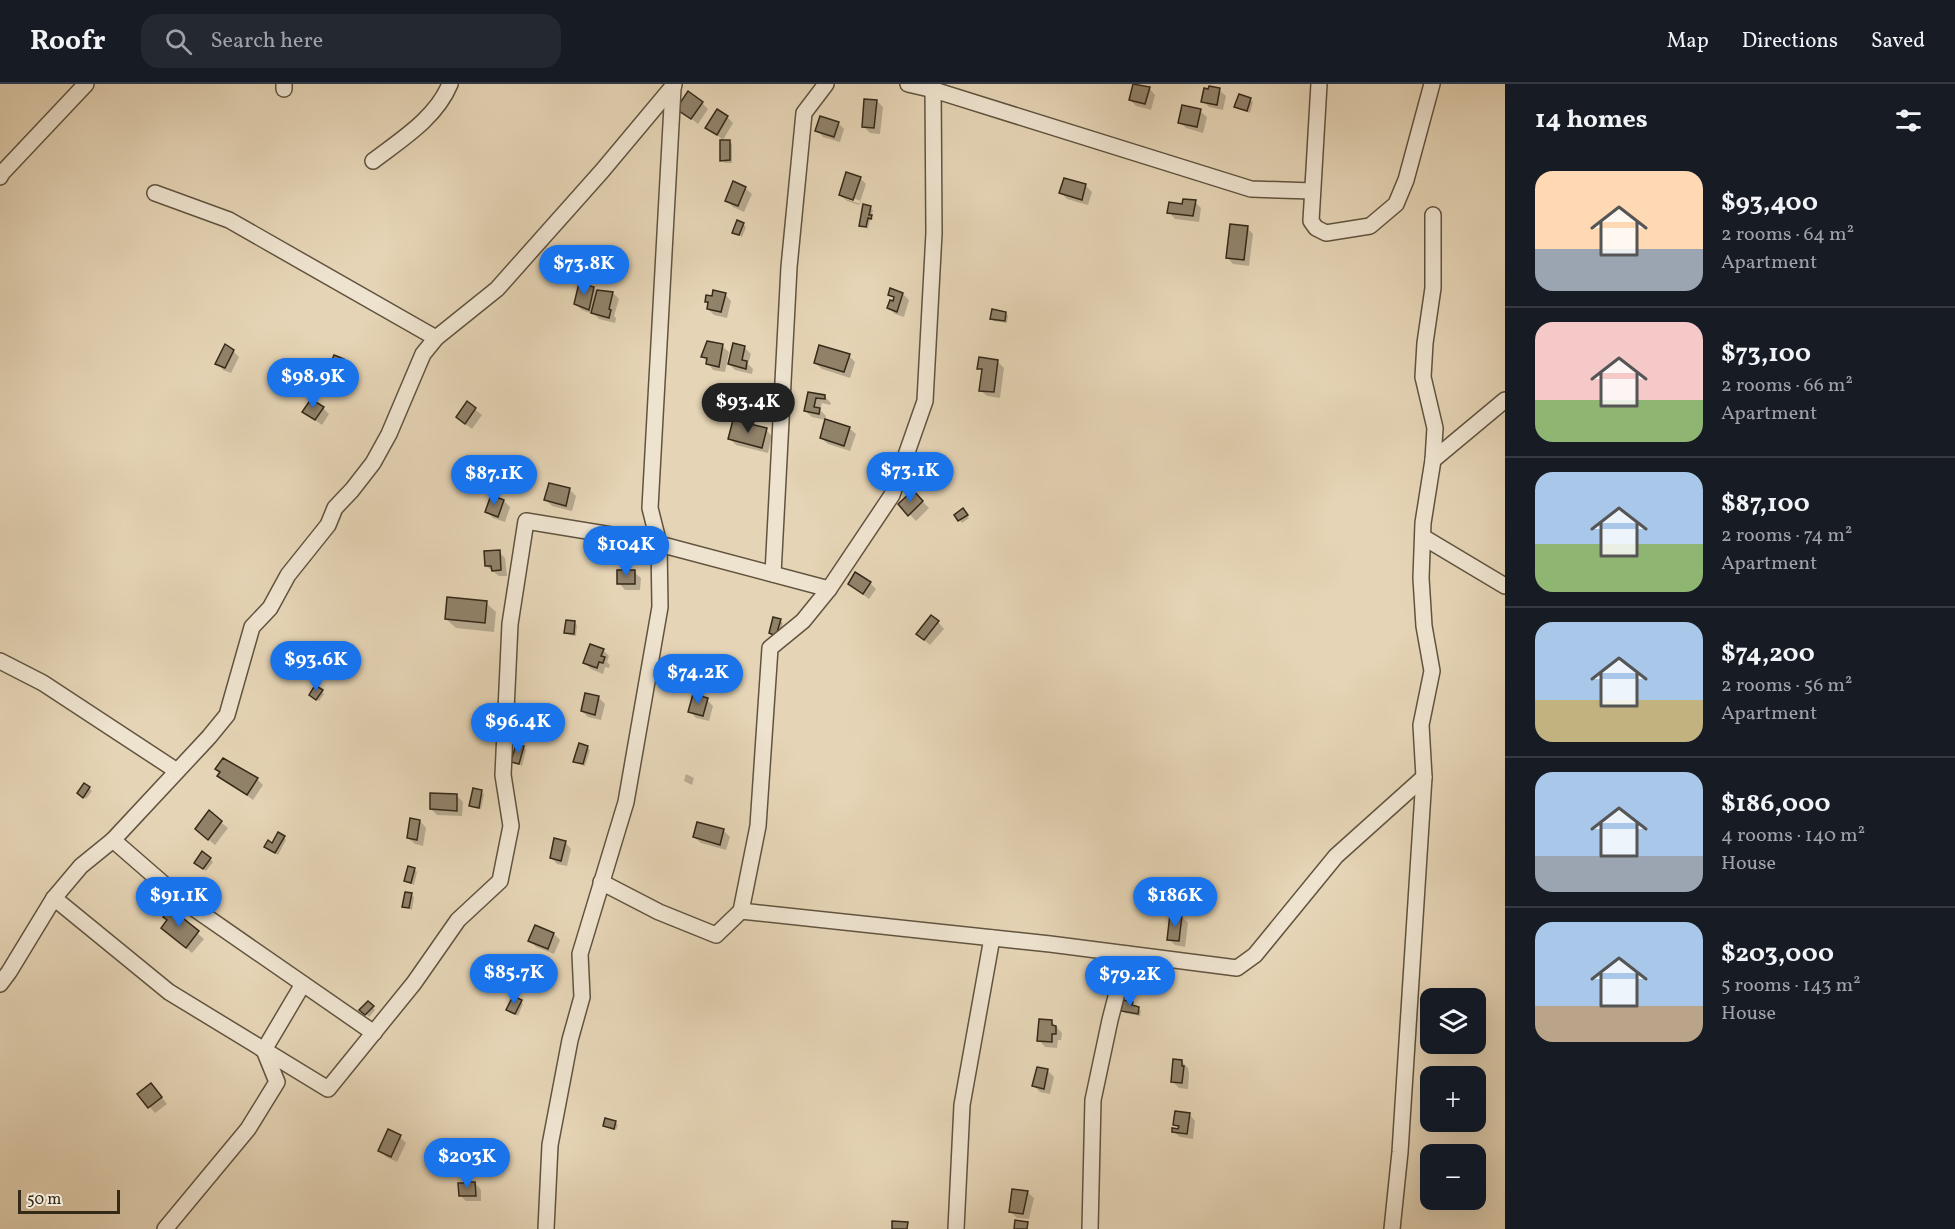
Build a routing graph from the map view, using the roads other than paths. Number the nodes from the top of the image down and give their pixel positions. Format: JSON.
{"nodes":[{"id":1,"x":86,"y":84,"type":"edge"},
{"id":2,"x":450,"y":84,"type":"edge"},
{"id":3,"x":826,"y":84,"type":"edge"},
{"id":4,"x":908,"y":84,"type":"edge"},
{"id":5,"x":1319,"y":84,"type":"edge"},
{"id":6,"x":1432,"y":84,"type":"edge"},
{"id":7,"x":674,"y":86,"type":"edge"},
{"id":8,"x":934,"y":87,"type":"edge"},
{"id":9,"x":374,"y":161,"type":"dead end"},
{"id":10,"x":0,"y":177,"type":"edge"},
{"id":11,"x":1312,"y":191,"type":"junction"},
{"id":12,"x":155,"y":193,"type":"dead end"},
{"id":13,"x":1434,"y":215,"type":"dead end"},
{"id":14,"x":436,"y":338,"type":"junction"},
{"id":15,"x":1505,"y":400,"type":"edge"},
{"id":16,"x":1433,"y":460,"type":"junction"},
{"id":17,"x":1423,"y":537,"type":"junction"},
{"id":18,"x":659,"y":544,"type":"junction"},
{"id":19,"x":773,"y":574,"type":"junction"},
{"id":20,"x":1505,"y":586,"type":"edge"},
{"id":21,"x":829,"y":589,"type":"junction"},
{"id":22,"x":0,"y":661,"type":"edge"},
{"id":23,"x":177,"y":771,"type":"junction"},
{"id":24,"x":1424,"y":777,"type":"junction"},
{"id":25,"x":113,"y":840,"type":"junction"},
{"id":26,"x":601,"y":882,"type":"junction"},
{"id":27,"x":54,"y":898,"type":"junction"},
{"id":28,"x":741,"y":911,"type":"junction"},
{"id":29,"x":992,"y":938,"type":"junction"},
{"id":30,"x":1127,"y":954,"type":"junction"},
{"id":31,"x":0,"y":984,"type":"edge"},
{"id":32,"x":303,"y":984,"type":"junction"},
{"id":33,"x":374,"y":1033,"type":"junction"},
{"id":34,"x":264,"y":1050,"type":"junction"},
{"id":35,"x":165,"y":1229,"type":"edge"},
{"id":36,"x":546,"y":1229,"type":"edge"},
{"id":37,"x":956,"y":1229,"type":"edge"},
{"id":38,"x":1090,"y":1229,"type":"edge"},
{"id":39,"x":1392,"y":1229,"type":"edge"}],
"edges":[{"from":1,"to":10,"type":"street"},
{"from":2,"to":9,"type":"street"},
{"from":3,"to":19,"type":"street"},
{"from":4,"to":8,"type":"street"},
{"from":5,"to":11,"type":"street"},
{"from":6,"to":11,"type":"street"},
{"from":7,"to":14,"type":"street"},
{"from":7,"to":18,"type":"street"},
{"from":8,"to":11,"type":"street"},
{"from":8,"to":21,"type":"street"},
{"from":12,"to":14,"type":"street"},
{"from":13,"to":16,"type":"street"},
{"from":14,"to":23,"type":"street"},
{"from":15,"to":16,"type":"street"},
{"from":16,"to":17,"type":"street"},
{"from":17,"to":20,"type":"street"},
{"from":17,"to":24,"type":"street"},
{"from":18,"to":19,"type":"street"},
{"from":18,"to":26,"type":"street"},
{"from":18,"to":33,"type":"street"},
{"from":19,"to":21,"type":"street"},
{"from":21,"to":28,"type":"street"},
{"from":22,"to":23,"type":"street"},
{"from":23,"to":25,"type":"street"},
{"from":24,"to":30,"type":"street"},
{"from":24,"to":39,"type":"street"},
{"from":25,"to":27,"type":"street"},
{"from":25,"to":32,"type":"street"},
{"from":26,"to":28,"type":"street"},
{"from":26,"to":36,"type":"street"},
{"from":27,"to":31,"type":"street"},
{"from":27,"to":34,"type":"street"},
{"from":28,"to":29,"type":"street"},
{"from":29,"to":30,"type":"street"},
{"from":29,"to":37,"type":"street"},
{"from":30,"to":38,"type":"street"},
{"from":32,"to":33,"type":"street"},
{"from":32,"to":34,"type":"street"},
{"from":33,"to":34,"type":"street"},
{"from":34,"to":35,"type":"street"}]}
